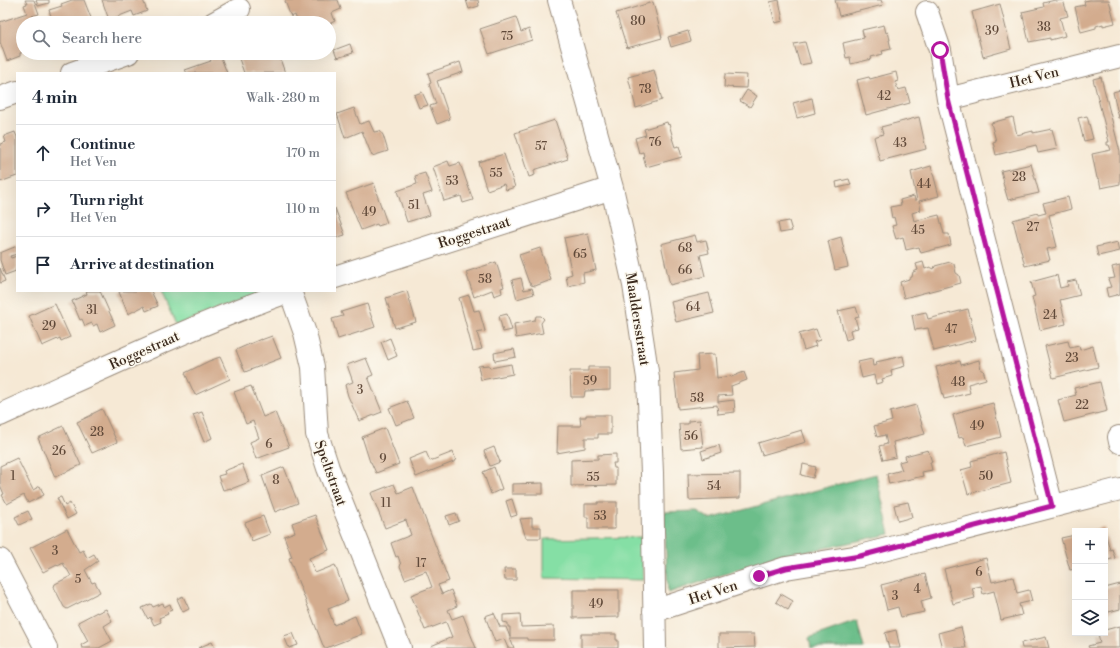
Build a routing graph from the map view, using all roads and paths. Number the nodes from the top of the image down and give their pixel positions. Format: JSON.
{"nodes":[{"id":1,"x":559,"y":0,"type":"edge"},
{"id":2,"x":239,"y":9,"type":"dead end"},
{"id":3,"x":927,"y":12,"type":"dead end"},
{"id":4,"x":226,"y":16,"type":"edge"},
{"id":5,"x":1120,"y":56,"type":"edge"},
{"id":6,"x":108,"y":60,"type":"edge"},
{"id":7,"x":75,"y":72,"type":"edge"},
{"id":8,"x":16,"y":92,"type":"edge"},
{"id":9,"x":0,"y":98,"type":"edge"},
{"id":10,"x":948,"y":99,"type":"junction"},
{"id":11,"x":612,"y":188,"type":"junction"},
{"id":12,"x":336,"y":277,"type":"edge"},
{"id":13,"x":287,"y":292,"type":"edge"},
{"id":14,"x":290,"y":292,"type":"edge"},
{"id":15,"x":0,"y":415,"type":"edge"},
{"id":16,"x":1120,"y":489,"type":"edge"},
{"id":17,"x":1052,"y":506,"type":"junction"},
{"id":18,"x":0,"y":560,"type":"edge"},
{"id":19,"x":654,"y":611,"type":"junction"},
{"id":20,"x":46,"y":648,"type":"edge"},
{"id":21,"x":400,"y":648,"type":"edge"},
{"id":22,"x":655,"y":648,"type":"edge"}],
"edges":[{"from":1,"to":11,"type":"street","name":"Maaldersstraat"},
{"from":2,"to":4,"type":"street"},
{"from":3,"to":10,"type":"street"},
{"from":5,"to":10,"type":"street","name":"Het Ven"},
{"from":6,"to":7,"type":"street"},
{"from":8,"to":9,"type":"street"},
{"from":10,"to":17,"type":"street"},
{"from":11,"to":12,"type":"street","name":"Roggestraat"},
{"from":11,"to":19,"type":"street","name":"Maaldersstraat"},
{"from":13,"to":15,"type":"street","name":"Roggestraat"},
{"from":14,"to":21,"type":"street","name":"Speltstraat"},
{"from":16,"to":17,"type":"street","name":"Het Ven"},
{"from":17,"to":19,"type":"street","name":"Het Ven"},
{"from":18,"to":20,"type":"street"},
{"from":19,"to":22,"type":"street","name":"Maaldersstraat"}]}
